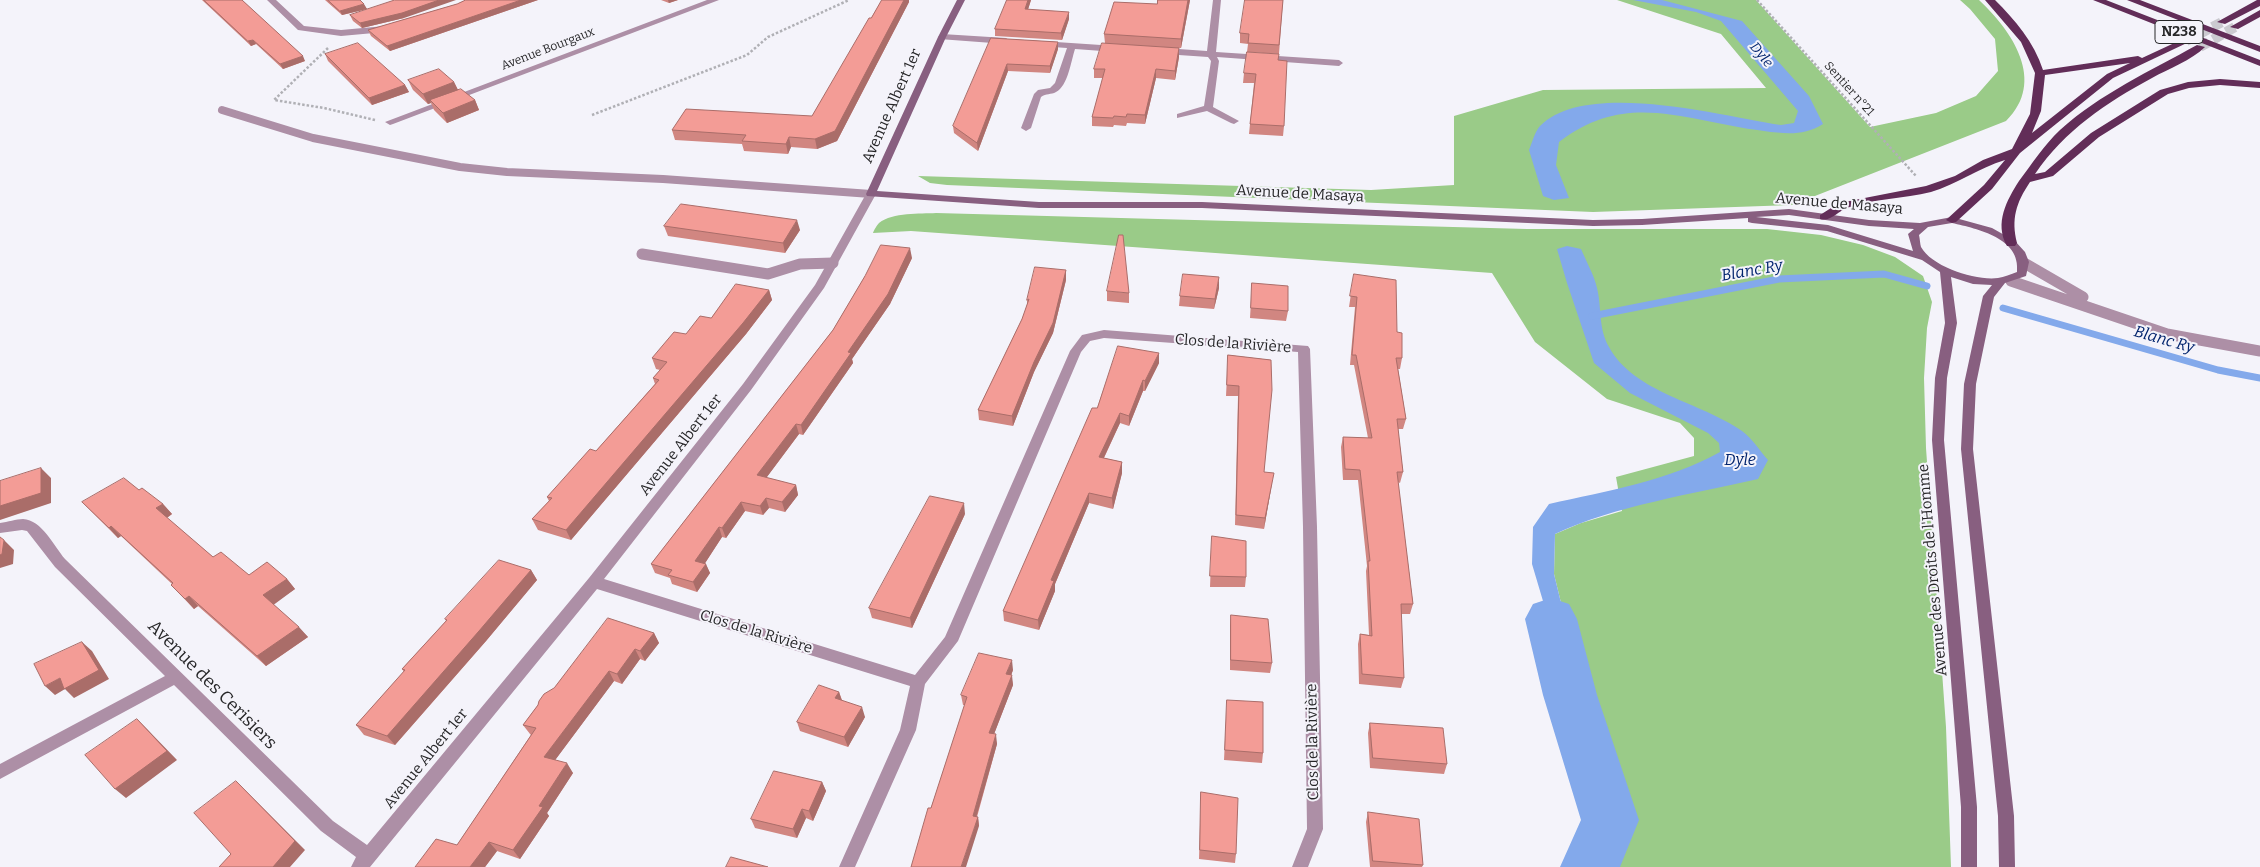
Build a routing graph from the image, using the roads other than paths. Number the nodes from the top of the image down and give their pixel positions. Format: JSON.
{"nodes":[{"id":1,"x":270,"y":0,"type":"edge"},
{"id":2,"x":715,"y":0,"type":"edge"},
{"id":3,"x":961,"y":0,"type":"edge"},
{"id":4,"x":1217,"y":0,"type":"edge"},
{"id":5,"x":1990,"y":0,"type":"edge"},
{"id":6,"x":2098,"y":0,"type":"edge"},
{"id":7,"x":2132,"y":0,"type":"edge"},
{"id":8,"x":2138,"y":0,"type":"edge"},
{"id":9,"x":2260,"y":2,"type":"edge"},
{"id":10,"x":2153,"y":8,"type":"junction"},
{"id":11,"x":2260,"y":13,"type":"edge"},
{"id":12,"x":2222,"y":22,"type":"tunnel mouth"},
{"id":13,"x":392,"y":27,"type":"edge"},
{"id":14,"x":2235,"y":27,"type":"tunnel mouth"},
{"id":15,"x":942,"y":38,"type":"junction"},
{"id":16,"x":2186,"y":41,"type":"tunnel mouth"},
{"id":17,"x":1017,"y":42,"type":"edge"},
{"id":18,"x":1036,"y":43,"type":"edge"},
{"id":19,"x":1072,"y":46,"type":"junction"},
{"id":20,"x":2200,"y":47,"type":"tunnel mouth"},
{"id":21,"x":1126,"y":49,"type":"edge"},
{"id":22,"x":2260,"y":49,"type":"edge"},
{"id":23,"x":1151,"y":50,"type":"edge"},
{"id":24,"x":1211,"y":54,"type":"junction"},
{"id":25,"x":2156,"y":56,"type":"junction"},
{"id":26,"x":1339,"y":63,"type":"dead end"},
{"id":27,"x":2260,"y":63,"type":"edge"},
{"id":28,"x":2040,"y":73,"type":"junction"},
{"id":29,"x":2260,"y":85,"type":"edge"},
{"id":30,"x":1208,"y":108,"type":"junction"},
{"id":31,"x":222,"y":110,"type":"dead end"},
{"id":32,"x":1180,"y":116,"type":"dead end"},
{"id":33,"x":1234,"y":121,"type":"dead end"},
{"id":34,"x":390,"y":122,"type":"road end"},
{"id":35,"x":1026,"y":128,"type":"dead end"},
{"id":36,"x":2014,"y":153,"type":"junction"},
{"id":37,"x":2026,"y":180,"type":"junction"},
{"id":38,"x":871,"y":194,"type":"junction"},
{"id":39,"x":1824,"y":216,"type":"junction"},
{"id":40,"x":1727,"y":217,"type":"junction"},
{"id":41,"x":1952,"y":220,"type":"junction"},
{"id":42,"x":1919,"y":226,"type":"junction"},
{"id":43,"x":2011,"y":243,"type":"junction"},
{"id":44,"x":642,"y":254,"type":"dead end"},
{"id":45,"x":1923,"y":258,"type":"junction"},
{"id":46,"x":833,"y":262,"type":"junction"},
{"id":47,"x":2026,"y":264,"type":"junction"},
{"id":48,"x":1945,"y":272,"type":"junction"},
{"id":49,"x":2005,"y":282,"type":"junction"},
{"id":50,"x":2138,"y":326,"type":"junction"},
{"id":51,"x":2260,"y":351,"type":"edge"},
{"id":52,"x":0,"y":528,"type":"edge"},
{"id":53,"x":594,"y":582,"type":"junction"},
{"id":54,"x":176,"y":677,"type":"junction"},
{"id":55,"x":918,"y":682,"type":"junction"},
{"id":56,"x":0,"y":772,"type":"edge"},
{"id":57,"x":364,"y":862,"type":"edge"},
{"id":58,"x":847,"y":867,"type":"edge"},
{"id":59,"x":1300,"y":867,"type":"edge"},
{"id":60,"x":1969,"y":867,"type":"edge"},
{"id":61,"x":2008,"y":867,"type":"edge"}],
"edges":[{"from":1,"to":13,"type":"street"},
{"from":2,"to":34,"type":"street","name":"Avenue Bourgaux"},
{"from":3,"to":15,"type":"main road","name":"Avenue Albert 1er"},
{"from":4,"to":24,"type":"street"},
{"from":5,"to":28,"type":"highway"},
{"from":6,"to":27,"type":"highway","number":"N238"},
{"from":7,"to":10,"type":"highway","number":"N238"},
{"from":8,"to":10,"type":"highway"},
{"from":9,"to":12,"type":"highway"},
{"from":10,"to":22,"type":"highway","number":"N238"},
{"from":11,"to":14,"type":"highway"},
{"from":15,"to":17,"type":"street"},
{"from":15,"to":38,"type":"main road","name":"Avenue Albert 1er"},
{"from":16,"to":25,"type":"highway"},
{"from":18,"to":19,"type":"street"},
{"from":19,"to":21,"type":"street"},
{"from":19,"to":35,"type":"street"},
{"from":20,"to":37,"type":"highway"},
{"from":23,"to":24,"type":"street"},
{"from":24,"to":26,"type":"street"},
{"from":24,"to":30,"type":"street"},
{"from":25,"to":28,"type":"highway"},
{"from":25,"to":36,"type":"highway"},
{"from":28,"to":36,"type":"highway"},
{"from":29,"to":37,"type":"highway"},
{"from":30,"to":32,"type":"street"},
{"from":30,"to":33,"type":"street"},
{"from":31,"to":38,"type":"lane"},
{"from":36,"to":39,"type":"highway"},
{"from":36,"to":41,"type":"highway"},
{"from":37,"to":43,"type":"highway"},
{"from":38,"to":40,"type":"main road","name":"Avenue de Masaya"},
{"from":38,"to":46,"type":"street","name":"Avenue Albert 1er"},
{"from":39,"to":40,"type":"main road","name":"Avenue de Masaya"},
{"from":39,"to":42,"type":"main road","name":"Avenue de Masaya"},
{"from":40,"to":45,"type":"main road","name":"Avenue de Masaya"},
{"from":41,"to":42,"type":"main road","name":"Avenue de Masaya"},
{"from":41,"to":43,"type":"main road","name":"Avenue de Masaya"},
{"from":42,"to":45,"type":"main road"},
{"from":43,"to":47,"type":"main road"},
{"from":44,"to":46,"type":"lane"},
{"from":45,"to":48,"type":"main road","name":"Avenue de Masaya"},
{"from":46,"to":53,"type":"street","name":"Avenue Albert 1er"},
{"from":47,"to":49,"type":"main road"},
{"from":47,"to":50,"type":"lane"},
{"from":48,"to":49,"type":"main road","name":"Avenue de Masaya"},
{"from":48,"to":60,"type":"main road","name":"Avenue des Droits de l'Homme"},
{"from":49,"to":50,"type":"lane"},
{"from":49,"to":61,"type":"main road"},
{"from":50,"to":51,"type":"lane"},
{"from":52,"to":54,"type":"street","name":"Avenue des Cerisiers"},
{"from":53,"to":55,"type":"street","name":"Clos de la Rivière"},
{"from":53,"to":57,"type":"street","name":"Avenue Albert 1er"},
{"from":54,"to":56,"type":"street"},
{"from":54,"to":57,"type":"street","name":"Avenue des Cerisiers"},
{"from":55,"to":58,"type":"street","name":"Clos de la Rivière"},
{"from":55,"to":59,"type":"street","name":"Clos de la Rivière"}]}
